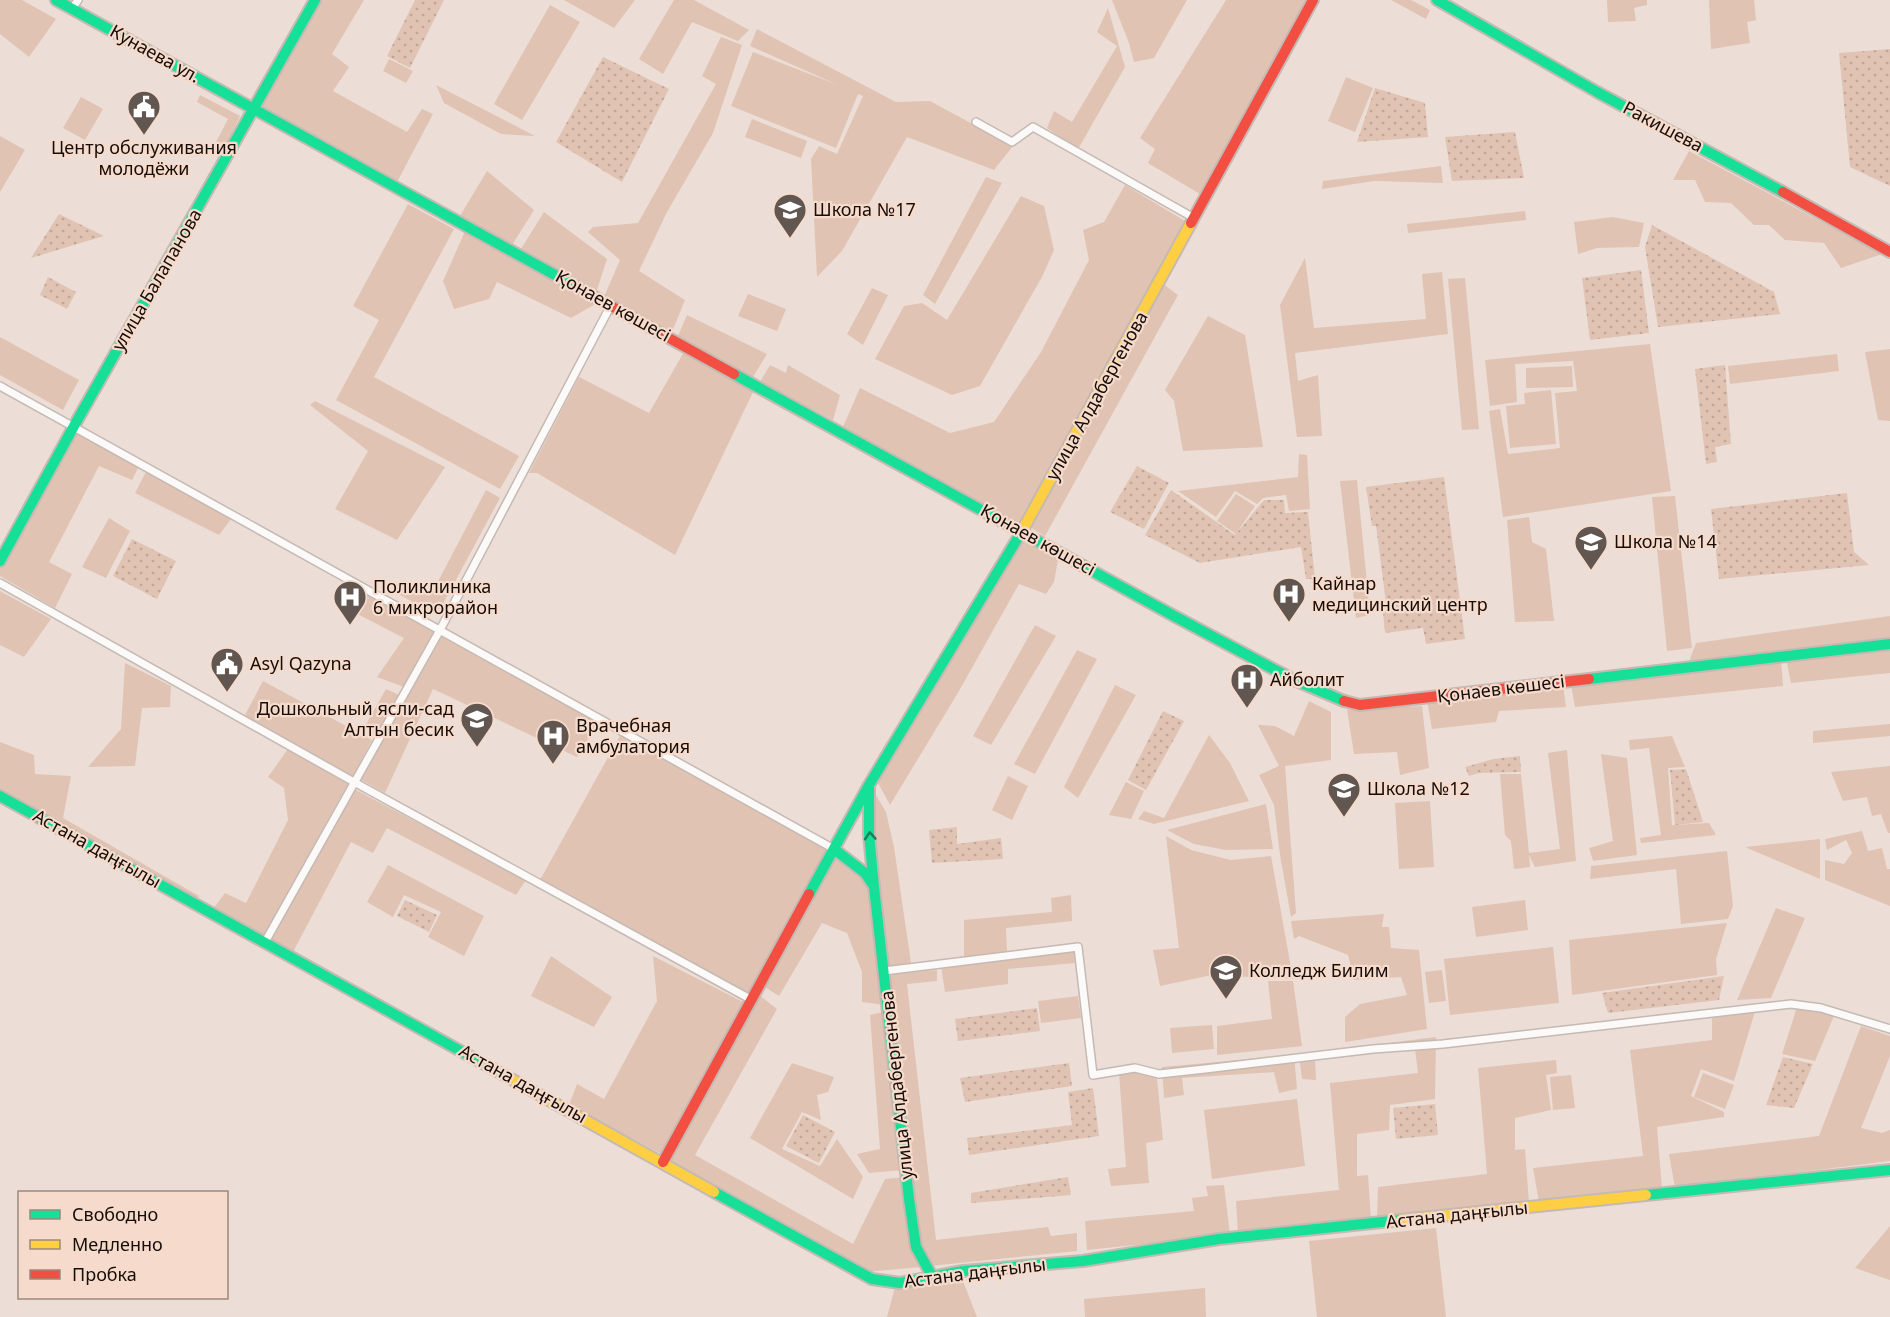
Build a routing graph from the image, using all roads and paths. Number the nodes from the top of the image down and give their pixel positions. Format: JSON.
{"nodes":[{"id":1,"x":56,"y":0,"type":"edge"},
{"id":2,"x":315,"y":0,"type":"edge"},
{"id":3,"x":1313,"y":0,"type":"edge"},
{"id":4,"x":1437,"y":0,"type":"edge"},
{"id":5,"x":75,"y":4,"type":"edge"},
{"id":6,"x":253,"y":108,"type":"junction"},
{"id":7,"x":976,"y":122,"type":"dead end"},
{"id":8,"x":1194,"y":218,"type":"junction"},
{"id":9,"x":1890,"y":252,"type":"edge"},
{"id":10,"x":611,"y":305,"type":"junction"},
{"id":11,"x":0,"y":386,"type":"edge"},
{"id":12,"x":74,"y":426,"type":"junction"},
{"id":13,"x":1022,"y":531,"type":"junction"},
{"id":14,"x":0,"y":561,"type":"edge"},
{"id":15,"x":0,"y":583,"type":"edge"},
{"id":16,"x":440,"y":630,"type":"junction"},
{"id":17,"x":1890,"y":644,"type":"edge"},
{"id":18,"x":354,"y":782,"type":"junction"},
{"id":19,"x":869,"y":784,"type":"junction"},
{"id":20,"x":0,"y":796,"type":"edge"},
{"id":21,"x":834,"y":849,"type":"junction"},
{"id":22,"x":874,"y":887,"type":"junction"},
{"id":23,"x":265,"y":942,"type":"junction"},
{"id":24,"x":885,"y":971,"type":"junction"},
{"id":25,"x":752,"y":1000,"type":"junction"},
{"id":26,"x":1890,"y":1029,"type":"edge"},
{"id":27,"x":663,"y":1162,"type":"junction"},
{"id":28,"x":1890,"y":1170,"type":"edge"},
{"id":29,"x":933,"y":1278,"type":"junction"}],
"edges":[{"from":1,"to":5,"type":"street","name":"Кунаева ул."},
{"from":2,"to":6,"type":"street","name":"улица Балапанова"},
{"from":3,"to":8,"type":"street","name":"улица Алдабергенова"},
{"from":4,"to":9,"type":"street","name":"Ракишева"},
{"from":5,"to":6,"type":"street","name":"Кунаева ул."},
{"from":6,"to":10,"type":"street","name":"Қонаев көшесі"},
{"from":6,"to":12,"type":"street","name":"улица Балапанова"},
{"from":7,"to":8,"type":"street"},
{"from":8,"to":13,"type":"street","name":"улица Алдабергенова"},
{"from":10,"to":13,"type":"street","name":"Қонаев көшесі"},
{"from":10,"to":16,"type":"street"},
{"from":11,"to":12,"type":"street"},
{"from":12,"to":14,"type":"street","name":"улица Балапанова"},
{"from":12,"to":16,"type":"street"},
{"from":13,"to":17,"type":"street","name":"Қонаев көшесі"},
{"from":13,"to":19,"type":"street","name":"улица Алдабергенова"},
{"from":15,"to":18,"type":"street"},
{"from":16,"to":18,"type":"street"},
{"from":16,"to":21,"type":"street"},
{"from":18,"to":23,"type":"street"},
{"from":18,"to":25,"type":"street"},
{"from":19,"to":21,"type":"street","name":"улица Алдабергенова"},
{"from":22,"to":19,"type":"street","name":"улица Алдабергенова","one_way":true},
{"from":20,"to":23,"type":"street","name":"Астана даңғылы"},
{"from":21,"to":22,"type":"street"},
{"from":21,"to":25,"type":"street","name":"улица Алдабергенова"},
{"from":22,"to":24,"type":"street","name":"улица Алдабергенова"},
{"from":23,"to":27,"type":"street","name":"Астана даңғылы"},
{"from":24,"to":26,"type":"street"},
{"from":24,"to":29,"type":"street","name":"улица Алдабергенова"},
{"from":25,"to":27,"type":"street","name":"улица Алдабергенова"},
{"from":27,"to":29,"type":"street","name":"Астана даңғылы"},
{"from":28,"to":29,"type":"street","name":"Астана даңғылы"}]}
